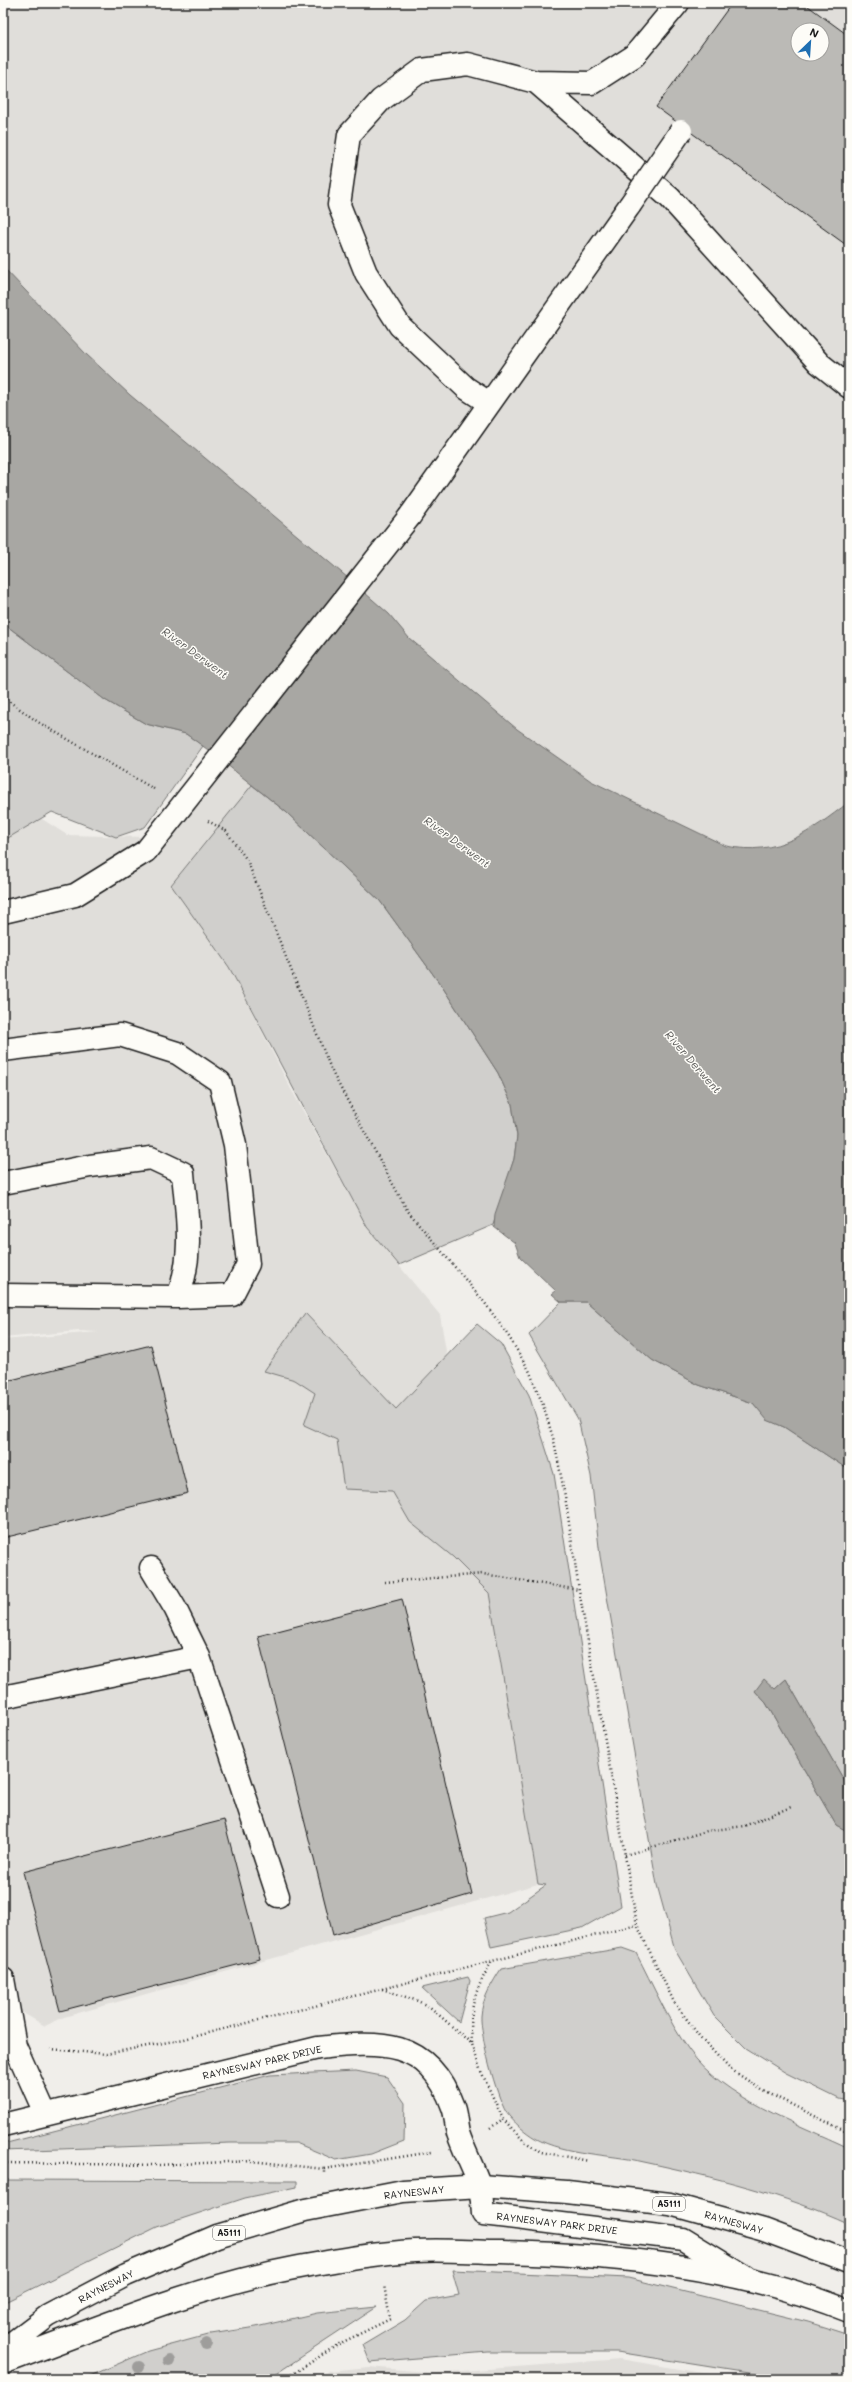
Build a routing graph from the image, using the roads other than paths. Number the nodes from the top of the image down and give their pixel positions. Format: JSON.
{"nodes":[{"id":1,"x":678,"y":3,"type":"edge"},
{"id":2,"x":536,"y":82,"type":"junction"},
{"id":3,"x":681,"y":131,"type":"dead end"},
{"id":4,"x":849,"y":387,"type":"edge"},
{"id":5,"x":489,"y":403,"type":"junction"},
{"id":6,"x":3,"y":912,"type":"edge"},
{"id":7,"x":3,"y":1050,"type":"edge"},
{"id":8,"x":3,"y":1183,"type":"edge"},
{"id":9,"x":3,"y":1295,"type":"edge"},
{"id":10,"x":178,"y":1297,"type":"junction"},
{"id":11,"x":150,"y":1568,"type":"dead end"},
{"id":12,"x":199,"y":1657,"type":"junction"},
{"id":13,"x":3,"y":1697,"type":"edge"},
{"id":14,"x":278,"y":1896,"type":"dead end"},
{"id":15,"x":3,"y":1979,"type":"edge"},
{"id":16,"x":45,"y":2113,"type":"junction"},
{"id":17,"x":3,"y":2124,"type":"edge"},
{"id":18,"x":480,"y":2186,"type":"junction"},
{"id":19,"x":849,"y":2262,"type":"edge"},
{"id":20,"x":745,"y":2278,"type":"junction"},
{"id":21,"x":849,"y":2311,"type":"edge"},
{"id":22,"x":3,"y":2350,"type":"edge"},
{"id":23,"x":3,"y":2363,"type":"edge"}],
"edges":[{"from":1,"to":2,"type":"main road"},
{"from":2,"to":4,"type":"main road"},
{"from":2,"to":5,"type":"main road"},
{"from":3,"to":5,"type":"main road","bridge":true},
{"from":5,"to":6,"type":"main road","bridge":true},
{"from":7,"to":10,"type":"main road"},
{"from":8,"to":10,"type":"main road"},
{"from":9,"to":10,"type":"main road"},
{"from":11,"to":12,"type":"main road"},
{"from":12,"to":13,"type":"main road"},
{"from":12,"to":14,"type":"main road"},
{"from":15,"to":16,"type":"main road"},
{"from":16,"to":17,"type":"main road","name":"RAYNESWAY PARK DRIVE"},
{"from":16,"to":18,"type":"main road","name":"RAYNESWAY PARK DRIVE"},
{"from":18,"to":19,"type":"main road","name":"RAYNESWAY","number":"A5111"},
{"from":18,"to":20,"type":"main road","name":"RAYNESWAY PARK DRIVE"},
{"from":18,"to":22,"type":"main road","name":"RAYNESWAY","number":"A5111"},
{"from":20,"to":21,"type":"main road"},
{"from":20,"to":23,"type":"main road"}]}
